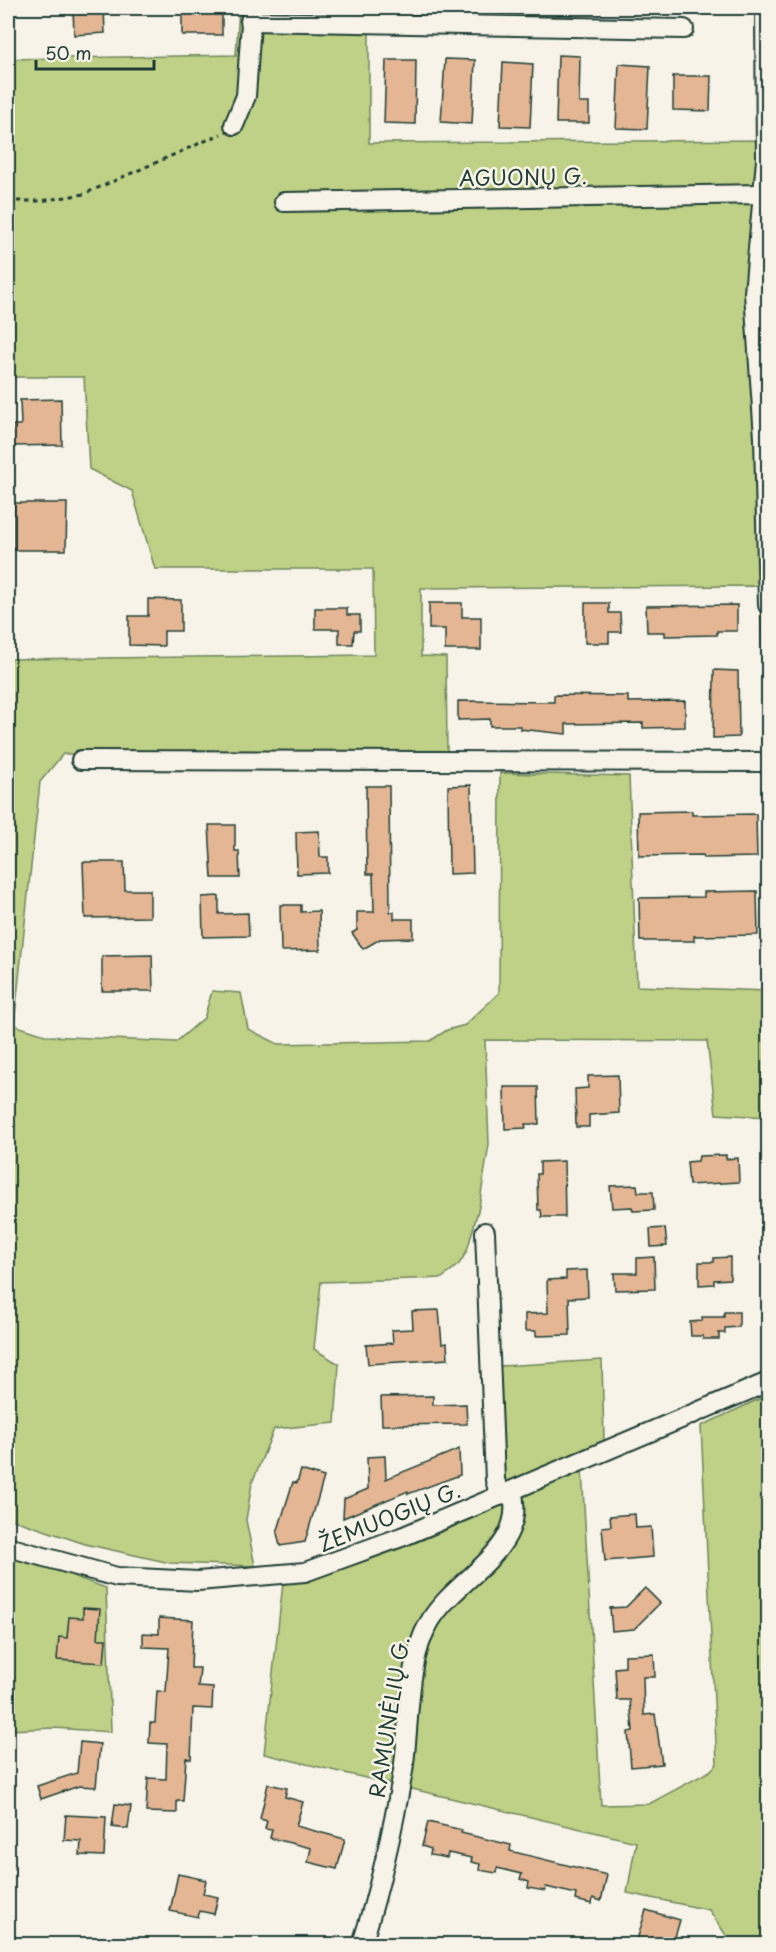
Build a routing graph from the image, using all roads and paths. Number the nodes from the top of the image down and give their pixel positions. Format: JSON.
{"nodes":[{"id":1,"x":765,"y":8,"type":"edge"},
{"id":2,"x":251,"y":14,"type":"edge"},
{"id":3,"x":684,"y":29,"type":"dead end"},
{"id":4,"x":234,"y":125,"type":"joint"},
{"id":5,"x":763,"y":194,"type":"junction"},
{"id":6,"x":8,"y":201,"type":"edge"},
{"id":7,"x":284,"y":202,"type":"dead end"},
{"id":8,"x":767,"y":570,"type":"edge"},
{"id":9,"x":768,"y":605,"type":"edge"},
{"id":10,"x":81,"y":760,"type":"dead end"},
{"id":11,"x":768,"y":762,"type":"edge"},
{"id":12,"x":485,"y":1232,"type":"dead end"},
{"id":13,"x":768,"y":1382,"type":"edge"},
{"id":14,"x":506,"y":1493,"type":"junction"},
{"id":15,"x":8,"y":1547,"type":"edge"},
{"id":16,"x":362,"y":1944,"type":"edge"}],
"edges":[{"from":1,"to":5,"type":"street"},
{"from":2,"to":3,"type":"street"},
{"from":2,"to":4,"type":"street"},
{"from":4,"to":6,"type":"path"},
{"from":5,"to":7,"type":"street","name":"AGUONŲ G."},
{"from":5,"to":8,"type":"street"},
{"from":8,"to":9,"type":"street"},
{"from":10,"to":11,"type":"street"},
{"from":12,"to":14,"type":"street","name":"RAMUNĖLIŲ G."},
{"from":13,"to":14,"type":"street","name":"ŽEMUOGIŲ G."},
{"from":14,"to":15,"type":"street","name":"ŽEMUOGIŲ G."},
{"from":14,"to":16,"type":"street","name":"RAMUNĖLIŲ G."}]}
